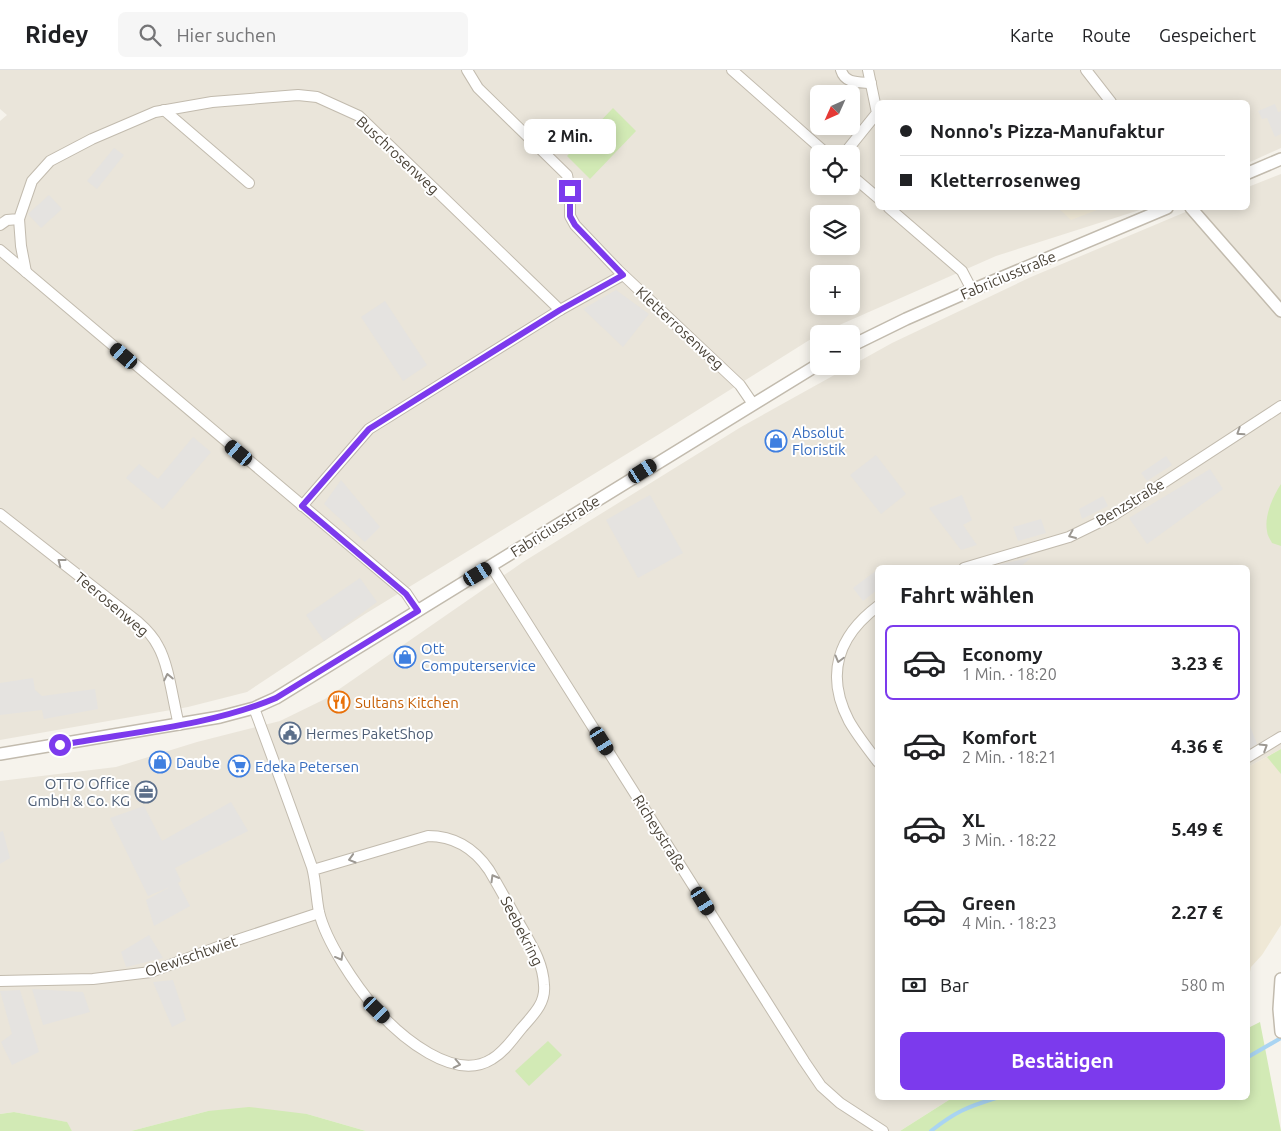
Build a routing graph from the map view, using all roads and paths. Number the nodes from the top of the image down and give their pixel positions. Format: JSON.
{"nodes":[{"id":1,"x":467,"y":70,"type":"edge"},
{"id":2,"x":732,"y":70,"type":"edge"},
{"id":3,"x":841,"y":70,"type":"edge"},
{"id":4,"x":868,"y":70,"type":"edge"},
{"id":5,"x":1086,"y":70,"type":"edge"},
{"id":6,"x":871,"y":83,"type":"junction"},
{"id":7,"x":1109,"y":100,"type":"edge"},
{"id":8,"x":875,"y":103,"type":"edge"},
{"id":9,"x":164,"y":110,"type":"junction"},
{"id":10,"x":875,"y":115,"type":"edge"},
{"id":11,"x":817,"y":145,"type":"edge"},
{"id":12,"x":851,"y":145,"type":"edge"},
{"id":13,"x":1281,"y":159,"type":"edge"},
{"id":14,"x":1250,"y":172,"type":"edge"},
{"id":15,"x":249,"y":183,"type":"dead end"},
{"id":16,"x":860,"y":183,"type":"edge"},
{"id":17,"x":875,"y":195,"type":"edge"},
{"id":18,"x":891,"y":210,"type":"edge"},
{"id":19,"x":1162,"y":210,"type":"edge"},
{"id":20,"x":1193,"y":210,"type":"edge"},
{"id":21,"x":19,"y":219,"type":"junction"},
{"id":22,"x":0,"y":225,"type":"edge"},
{"id":23,"x":0,"y":250,"type":"edge"},
{"id":24,"x":26,"y":272,"type":"junction"},
{"id":25,"x":623,"y":275,"type":"junction"},
{"id":26,"x":972,"y":290,"type":"junction"},
{"id":27,"x":560,"y":310,"type":"junction"},
{"id":28,"x":1281,"y":311,"type":"edge"},
{"id":29,"x":860,"y":342,"type":"edge"},
{"id":30,"x":810,"y":369,"type":"edge"},
{"id":31,"x":753,"y":404,"type":"junction"},
{"id":32,"x":1281,"y":406,"type":"edge"},
{"id":33,"x":302,"y":506,"type":"junction"},
{"id":34,"x":0,"y":514,"type":"edge"},
{"id":35,"x":974,"y":565,"type":"edge"},
{"id":36,"x":492,"y":566,"type":"junction"},
{"id":37,"x":875,"y":608,"type":"edge"},
{"id":38,"x":418,"y":611,"type":"junction"},
{"id":39,"x":254,"y":708,"type":"junction"},
{"id":40,"x":178,"y":724,"type":"junction"},
{"id":41,"x":1281,"y":737,"type":"edge"},
{"id":42,"x":0,"y":754,"type":"edge"},
{"id":43,"x":1250,"y":756,"type":"edge"},
{"id":44,"x":875,"y":758,"type":"edge"},
{"id":45,"x":313,"y":870,"type":"junction"},
{"id":46,"x":319,"y":913,"type":"junction"},
{"id":47,"x":1281,"y":979,"type":"edge"},
{"id":48,"x":0,"y":981,"type":"edge"},
{"id":49,"x":1280,"y":1028,"type":"edge"},
{"id":50,"x":883,"y":1131,"type":"edge"}],
"edges":[{"from":1,"to":25,"type":"street","name":"Kletterrosenweg"},
{"from":2,"to":11,"type":"street"},
{"from":3,"to":6,"type":"street"},
{"from":4,"to":6,"type":"street"},
{"from":5,"to":7,"type":"street"},
{"from":6,"to":8,"type":"street"},
{"from":9,"to":15,"type":"street"},
{"from":9,"to":21,"type":"street","name":"Buschrosenweg"},
{"from":9,"to":27,"type":"street","name":"Buschrosenweg"},
{"from":10,"to":12,"type":"street"},
{"from":13,"to":14,"type":"street"},
{"from":16,"to":17,"type":"street"},
{"from":18,"to":26,"type":"street"},
{"from":19,"to":26,"type":"street","name":"Fabriciusstraße"},
{"from":20,"to":28,"type":"street"},
{"from":21,"to":22,"type":"street"},
{"from":21,"to":24,"type":"street","name":"Buschrosenweg"},
{"from":23,"to":24,"type":"street"},
{"from":24,"to":33,"type":"street"},
{"from":25,"to":27,"type":"street"},
{"from":25,"to":31,"type":"street","name":"Kletterrosenweg"},
{"from":26,"to":29,"type":"street","name":"Fabriciusstraße"},
{"from":27,"to":33,"type":"street"},
{"from":30,"to":31,"type":"street","name":"Fabriciusstraße"},
{"from":31,"to":36,"type":"street","name":"Fabriciusstraße"},
{"from":32,"to":35,"type":"street","name":"Benzstraße","one_way":true},
{"from":33,"to":38,"type":"street"},
{"from":40,"to":34,"type":"street","name":"Teerosenweg","one_way":true},
{"from":36,"to":38,"type":"street","name":"Fabriciusstraße"},
{"from":36,"to":50,"type":"street","name":"Richeystraße"},
{"from":37,"to":44,"type":"street","one_way":true},
{"from":38,"to":39,"type":"street","name":"Fabriciusstraße"},
{"from":39,"to":40,"type":"street","name":"Fabriciusstraße"},
{"from":39,"to":45,"type":"street","name":"Seebekring"},
{"from":40,"to":42,"type":"street","name":"Fabriciusstraße"},
{"from":43,"to":41,"type":"street","one_way":true},
{"from":45,"to":46,"type":"street","name":"Seebekring"},
{"from":46,"to":45,"type":"street","name":"Seebekring","one_way":true},
{"from":46,"to":48,"type":"street","name":"Olewischtwiet"},
{"from":47,"to":49,"type":"street"}]}
